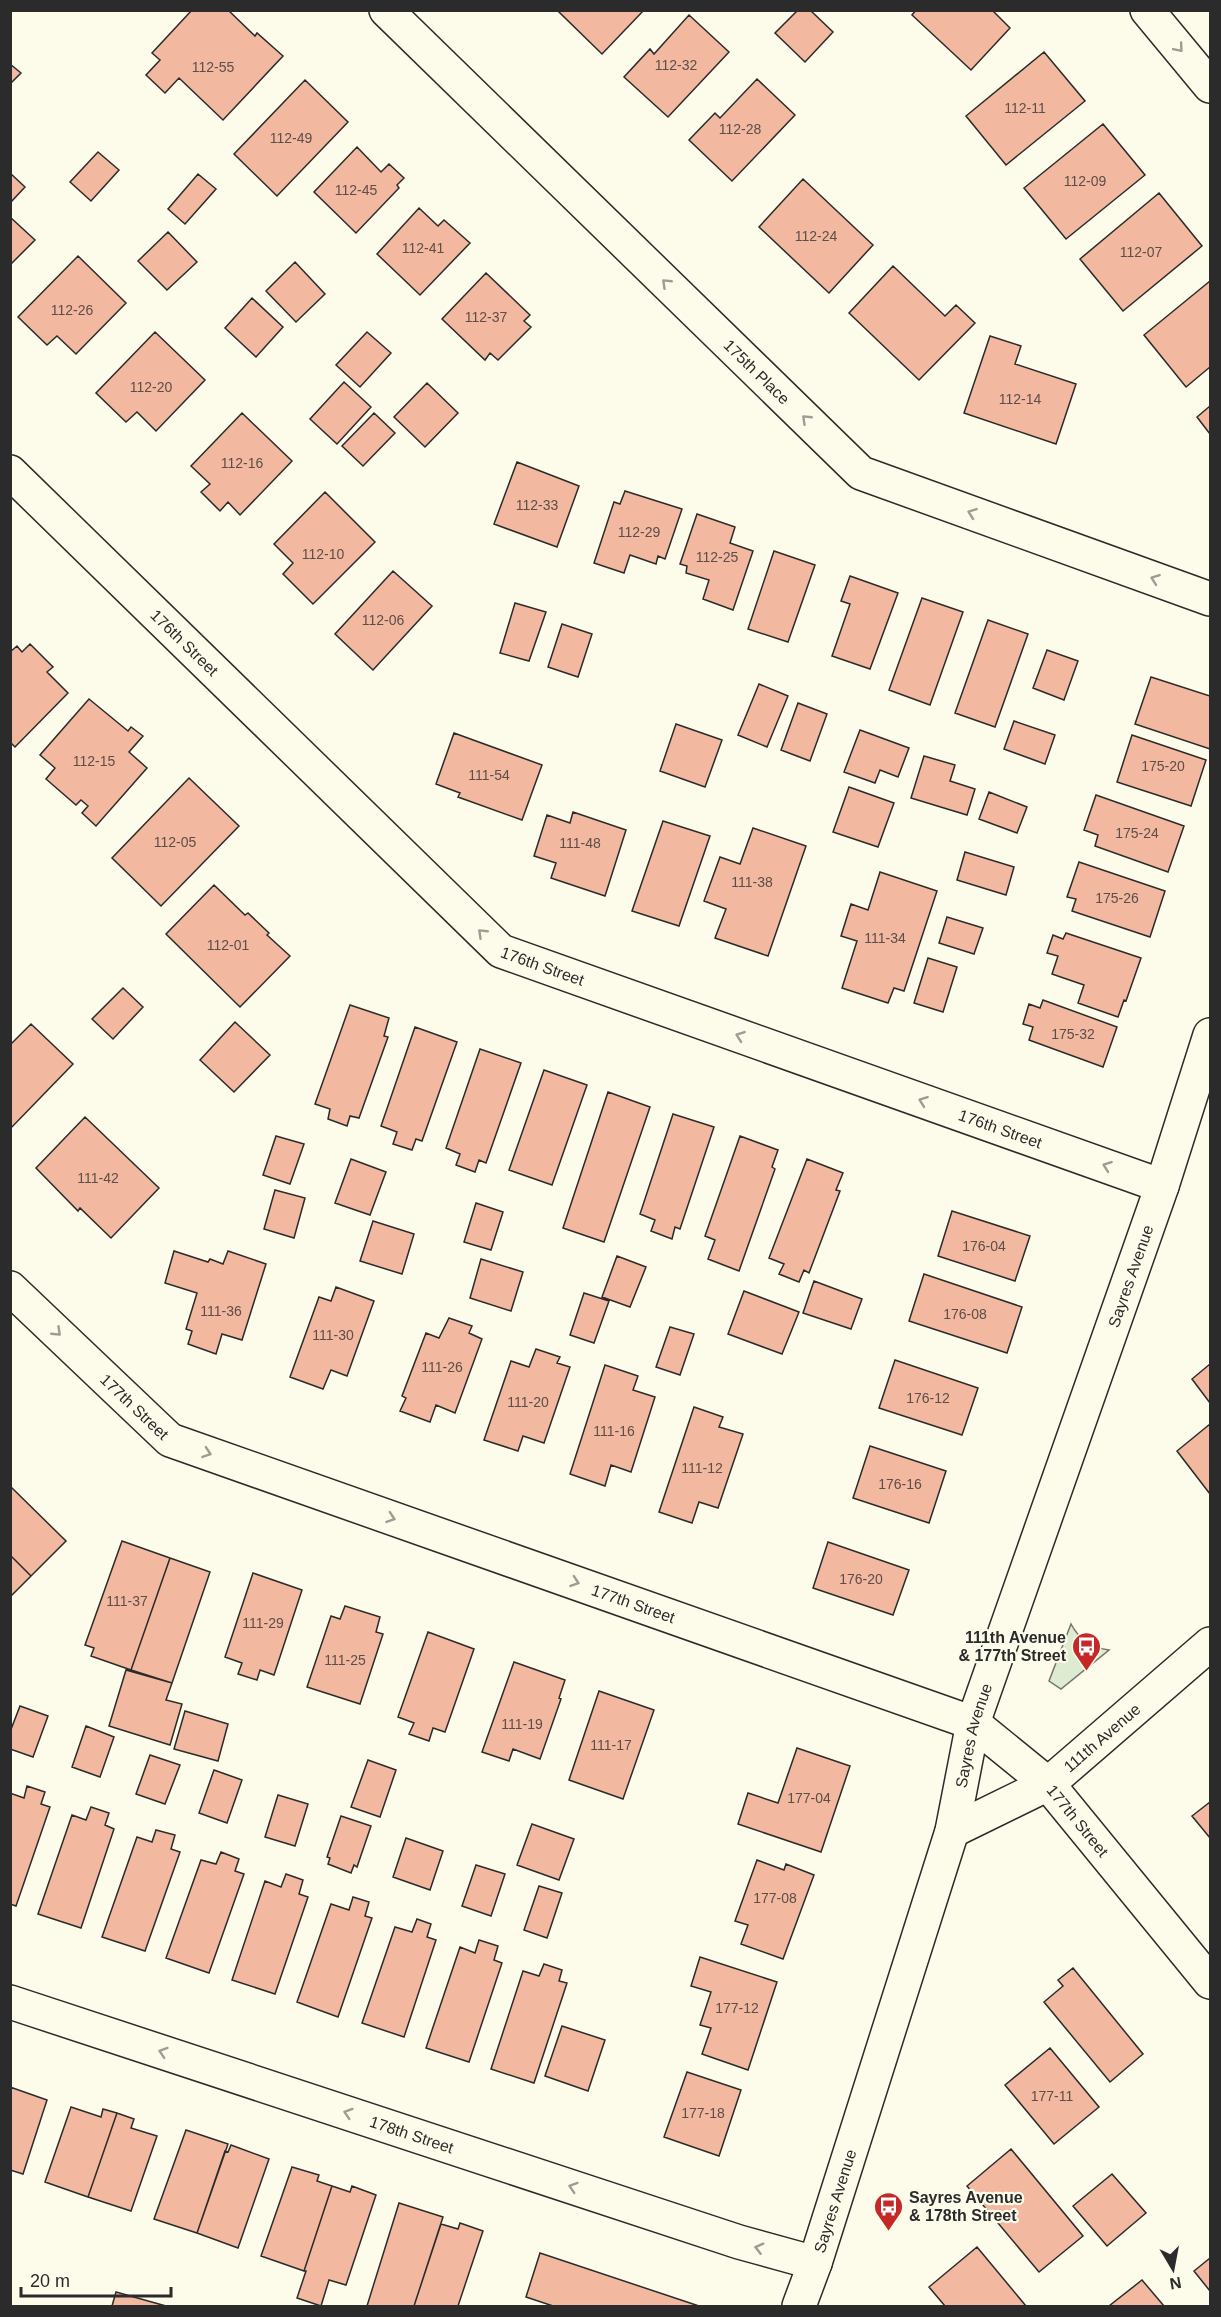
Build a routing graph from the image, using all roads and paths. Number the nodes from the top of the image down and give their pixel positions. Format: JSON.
{"nodes":[{"id":1,"x":386,"y":10,"type":"edge"},
{"id":2,"x":1147,"y":10,"type":"edge"},
{"id":3,"x":1210,"y":86,"type":"edge"},
{"id":4,"x":10,"y":472,"type":"edge"},
{"id":5,"x":1210,"y":599,"type":"edge"},
{"id":6,"x":1210,"y":1035,"type":"edge"},
{"id":7,"x":1162,"y":1186,"type":"junction"},
{"id":8,"x":12,"y":1292,"type":"edge"},
{"id":9,"x":1210,"y":1644,"type":"edge"},
{"id":10,"x":973,"y":1723,"type":"junction"},
{"id":11,"x":1048,"y":1784,"type":"junction"},
{"id":12,"x":952,"y":1831,"type":"junction"},
{"id":13,"x":1210,"y":1982,"type":"edge"},
{"id":14,"x":10,"y":2002,"type":"edge"},
{"id":15,"x":815,"y":2263,"type":"junction"},
{"id":16,"x":799,"y":2307,"type":"edge"}],
"edges":[{"from":5,"to":1,"type":"street","name":"175th Place","one_way":true},
{"from":2,"to":3,"type":"street","one_way":true},
{"from":7,"to":4,"type":"street","name":"176th Street","one_way":true},
{"from":6,"to":7,"type":"street","name":"Sayres Avenue"},
{"from":7,"to":10,"type":"street","name":"Sayres Avenue"},
{"from":8,"to":10,"type":"street","name":"177th Street","one_way":true},
{"from":9,"to":11,"type":"street","name":"111th Avenue"},
{"from":10,"to":11,"type":"street","name":"177th Street"},
{"from":10,"to":12,"type":"street","name":"Sayres Avenue"},
{"from":11,"to":12,"type":"street","name":"111th Avenue"},
{"from":11,"to":13,"type":"street","name":"177th Street"},
{"from":12,"to":15,"type":"street","name":"Sayres Avenue"},
{"from":15,"to":14,"type":"street","name":"178th Street","one_way":true},
{"from":15,"to":16,"type":"street","name":"Sayres Avenue"}]}
